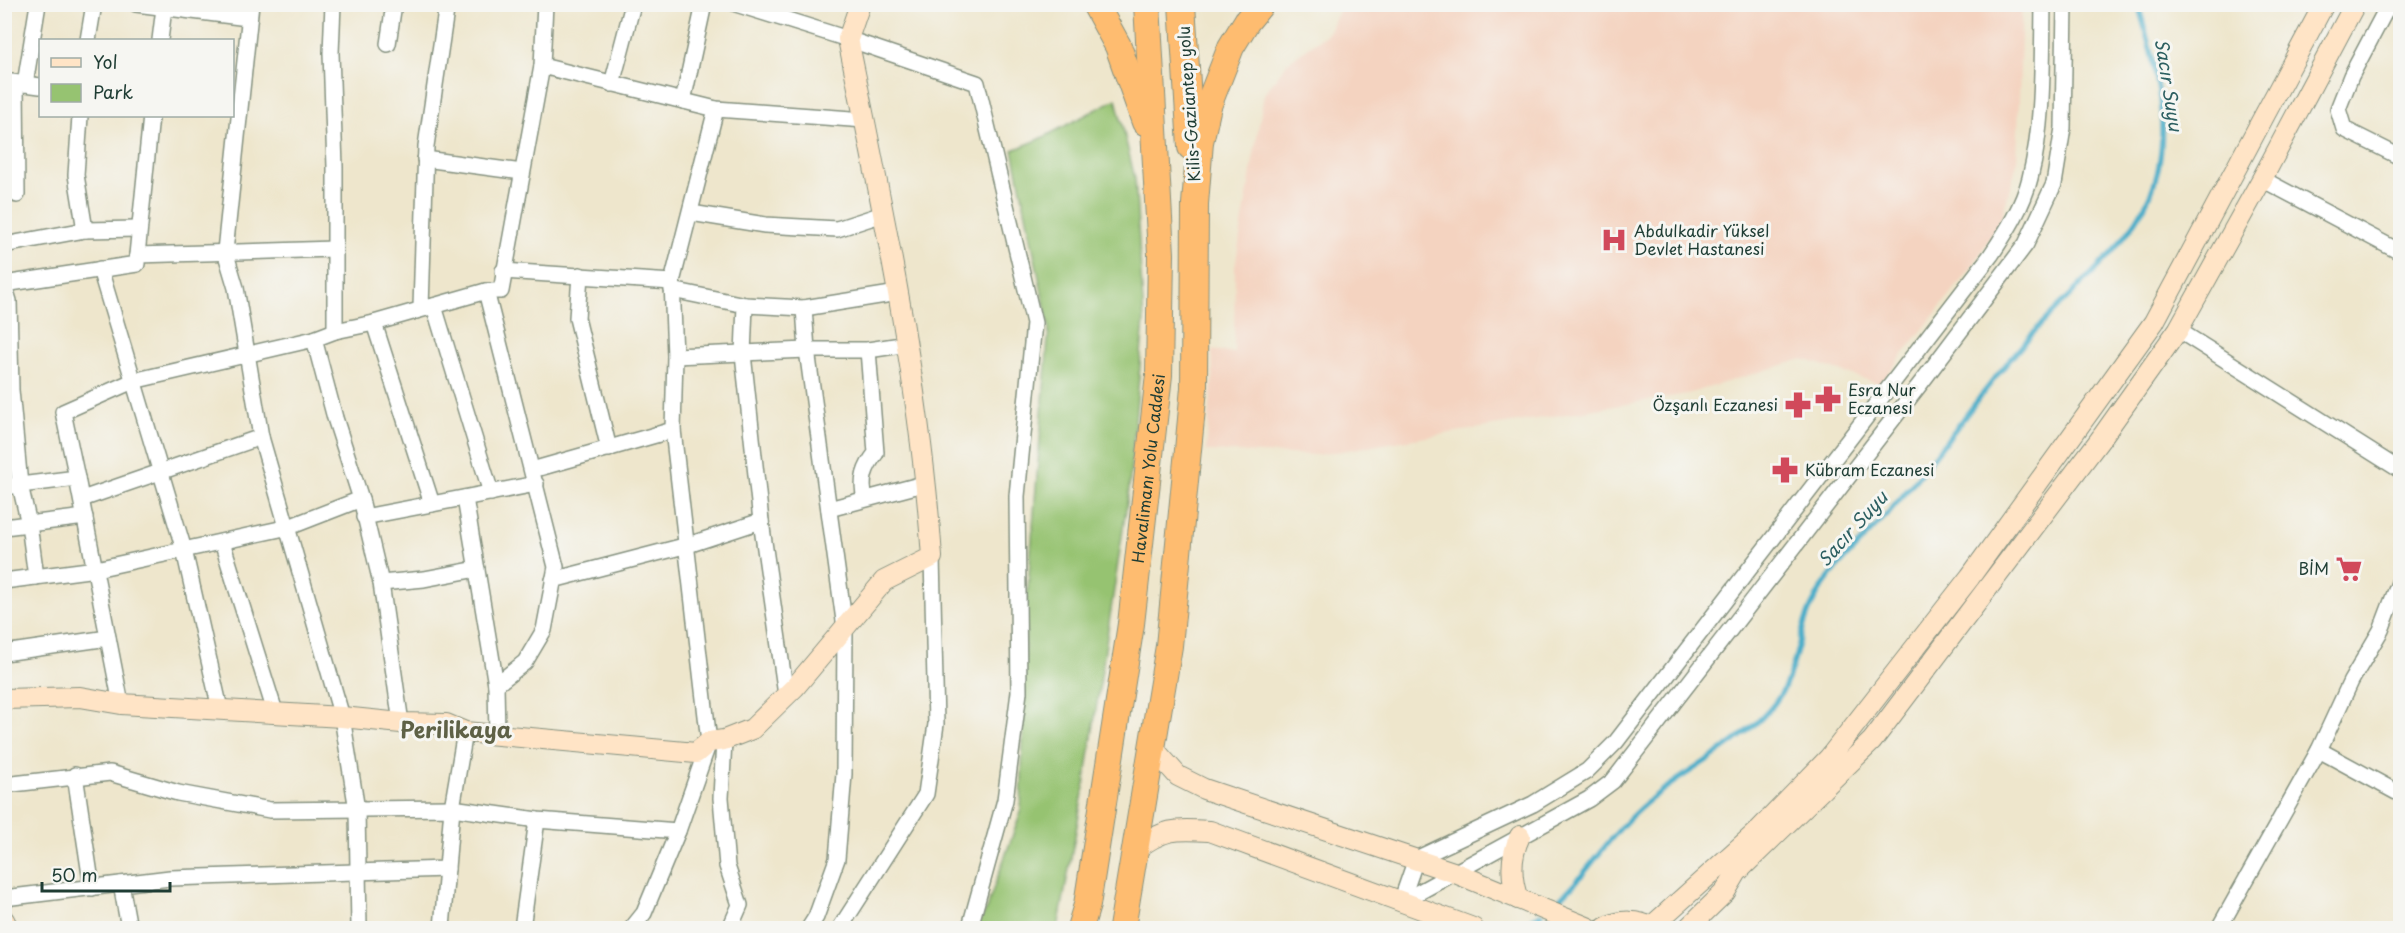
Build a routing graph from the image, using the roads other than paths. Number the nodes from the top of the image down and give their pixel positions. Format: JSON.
{"nodes":[{"id":1,"x":38,"y":4,"type":"edge"},
{"id":2,"x":94,"y":4,"type":"edge"},
{"id":3,"x":136,"y":4,"type":"edge"},
{"id":4,"x":333,"y":4,"type":"edge"},
{"id":5,"x":394,"y":4,"type":"edge"},
{"id":6,"x":447,"y":4,"type":"edge"},
{"id":7,"x":545,"y":4,"type":"edge"},
{"id":8,"x":633,"y":4,"type":"edge"},
{"id":9,"x":704,"y":4,"type":"edge"},
{"id":10,"x":736,"y":4,"type":"edge"},
{"id":11,"x":860,"y":4,"type":"edge"},
{"id":12,"x":1095,"y":4,"type":"edge"},
{"id":13,"x":1147,"y":4,"type":"edge"},
{"id":14,"x":1182,"y":4,"type":"edge"},
{"id":15,"x":1261,"y":4,"type":"edge"},
{"id":16,"x":2043,"y":4,"type":"edge"},
{"id":17,"x":2065,"y":4,"type":"edge"},
{"id":18,"x":2324,"y":4,"type":"edge"},
{"id":19,"x":2355,"y":4,"type":"edge"},
{"id":20,"x":2390,"y":4,"type":"edge"},
{"id":21,"x":164,"y":8,"type":"junction"},
{"id":22,"x":188,"y":8,"type":"edge"},
{"id":23,"x":249,"y":11,"type":"edge"},
{"id":24,"x":88,"y":39,"type":"edge"},
{"id":25,"x":160,"y":39,"type":"edge"},
{"id":26,"x":848,"y":39,"type":"junction"},
{"id":27,"x":388,"y":44,"type":"dead end"},
{"id":28,"x":542,"y":66,"type":"junction"},
{"id":29,"x":15,"y":83,"type":"edge"},
{"id":30,"x":612,"y":84,"type":"junction"},
{"id":31,"x":39,"y":86,"type":"edge"},
{"id":32,"x":2063,"y":100,"type":"junction"},
{"id":33,"x":683,"y":101,"type":"junction"},
{"id":34,"x":716,"y":110,"type":"junction"},
{"id":35,"x":80,"y":117,"type":"edge"},
{"id":36,"x":152,"y":117,"type":"edge"},
{"id":37,"x":865,"y":120,"type":"junction"},
{"id":38,"x":2039,"y":122,"type":"junction"},
{"id":39,"x":2061,"y":140,"type":"junction"},
{"id":40,"x":2400,"y":157,"type":"edge"},
{"id":41,"x":425,"y":159,"type":"junction"},
{"id":42,"x":1156,"y":171,"type":"junction"},
{"id":43,"x":522,"y":172,"type":"junction"},
{"id":44,"x":2262,"y":179,"type":"junction"},
{"id":45,"x":17,"y":195,"type":"dead end"},
{"id":46,"x":1195,"y":204,"type":"junction"},
{"id":47,"x":691,"y":213,"type":"junction"},
{"id":48,"x":883,"y":214,"type":"junction"},
{"id":49,"x":138,"y":229,"type":"junction"},
{"id":50,"x":85,"y":230,"type":"junction"},
{"id":51,"x":4,"y":245,"type":"edge"},
{"id":52,"x":334,"y":249,"type":"junction"},
{"id":53,"x":225,"y":251,"type":"junction"},
{"id":54,"x":2400,"y":252,"type":"edge"},
{"id":55,"x":137,"y":255,"type":"junction"},
{"id":56,"x":100,"y":268,"type":"junction"},
{"id":57,"x":503,"y":271,"type":"junction"},
{"id":58,"x":580,"y":275,"type":"junction"},
{"id":59,"x":4,"y":285,"type":"edge"},
{"id":60,"x":672,"y":286,"type":"junction"},
{"id":61,"x":486,"y":291,"type":"junction"},
{"id":62,"x":898,"y":293,"type":"junction"},
{"id":63,"x":745,"y":305,"type":"junction"},
{"id":64,"x":428,"y":307,"type":"junction"},
{"id":65,"x":804,"y":308,"type":"junction"},
{"id":66,"x":374,"y":323,"type":"junction"},
{"id":67,"x":2178,"y":330,"type":"junction"},
{"id":68,"x":335,"y":331,"type":"junction"},
{"id":69,"x":314,"y":339,"type":"junction"},
{"id":70,"x":908,"y":344,"type":"junction"},
{"id":71,"x":807,"y":350,"type":"junction"},
{"id":72,"x":868,"y":350,"type":"junction"},
{"id":73,"x":249,"y":354,"type":"junction"},
{"id":74,"x":743,"y":354,"type":"junction"},
{"id":75,"x":675,"y":356,"type":"junction"},
{"id":76,"x":133,"y":381,"type":"junction"},
{"id":77,"x":673,"y":430,"type":"junction"},
{"id":78,"x":261,"y":437,"type":"junction"},
{"id":79,"x":609,"y":449,"type":"junction"},
{"id":80,"x":2400,"y":470,"type":"edge"},
{"id":81,"x":160,"y":473,"type":"junction"},
{"id":82,"x":534,"y":477,"type":"junction"},
{"id":83,"x":77,"y":478,"type":"junction"},
{"id":84,"x":927,"y":483,"type":"junction"},
{"id":85,"x":20,"y":485,"type":"junction"},
{"id":86,"x":4,"y":488,"type":"edge"},
{"id":87,"x":491,"y":493,"type":"junction"},
{"id":88,"x":465,"y":498,"type":"junction"},
{"id":89,"x":866,"y":498,"type":"junction"},
{"id":90,"x":82,"y":499,"type":"junction"},
{"id":91,"x":361,"y":499,"type":"junction"},
{"id":92,"x":432,"y":504,"type":"junction"},
{"id":93,"x":829,"y":509,"type":"junction"},
{"id":94,"x":85,"y":517,"type":"junction"},
{"id":95,"x":364,"y":517,"type":"junction"},
{"id":96,"x":761,"y":521,"type":"junction"},
{"id":97,"x":29,"y":524,"type":"junction"},
{"id":98,"x":4,"y":527,"type":"edge"},
{"id":99,"x":289,"y":527,"type":"junction"},
{"id":100,"x":222,"y":542,"type":"junction"},
{"id":101,"x":688,"y":545,"type":"junction"},
{"id":102,"x":184,"y":550,"type":"junction"},
{"id":103,"x":932,"y":557,"type":"junction"},
{"id":104,"x":96,"y":569,"type":"junction"},
{"id":105,"x":477,"y":569,"type":"junction"},
{"id":106,"x":36,"y":577,"type":"junction"},
{"id":107,"x":553,"y":580,"type":"junction"},
{"id":108,"x":2400,"y":580,"type":"edge"},
{"id":109,"x":4,"y":581,"type":"edge"},
{"id":110,"x":381,"y":583,"type":"junction"},
{"id":111,"x":845,"y":628,"type":"junction"},
{"id":112,"x":108,"y":638,"type":"junction"},
{"id":113,"x":4,"y":653,"type":"edge"},
{"id":114,"x":496,"y":685,"type":"junction"},
{"id":115,"x":786,"y":695,"type":"junction"},
{"id":116,"x":4,"y":699,"type":"edge"},
{"id":117,"x":121,"y":704,"type":"junction"},
{"id":118,"x":220,"y":709,"type":"junction"},
{"id":119,"x":276,"y":715,"type":"junction"},
{"id":120,"x":342,"y":717,"type":"junction"},
{"id":121,"x":401,"y":723,"type":"junction"},
{"id":122,"x":465,"y":732,"type":"junction"},
{"id":123,"x":497,"y":735,"type":"junction"},
{"id":124,"x":717,"y":741,"type":"junction"},
{"id":125,"x":1152,"y":747,"type":"junction"},
{"id":126,"x":2319,"y":750,"type":"junction"},
{"id":127,"x":75,"y":776,"type":"junction"},
{"id":128,"x":4,"y":785,"type":"edge"},
{"id":129,"x":2400,"y":794,"type":"edge"},
{"id":130,"x":452,"y":808,"type":"junction"},
{"id":131,"x":357,"y":810,"type":"junction"},
{"id":132,"x":537,"y":820,"type":"junction"},
{"id":133,"x":678,"y":831,"type":"junction"},
{"id":134,"x":1520,"y":836,"type":"junction"},
{"id":135,"x":1135,"y":850,"type":"junction"},
{"id":136,"x":1416,"y":859,"type":"junction"},
{"id":137,"x":447,"y":868,"type":"junction"},
{"id":138,"x":359,"y":871,"type":"junction"},
{"id":139,"x":1453,"y":872,"type":"junction"},
{"id":140,"x":122,"y":884,"type":"junction"},
{"id":141,"x":92,"y":888,"type":"junction"},
{"id":142,"x":4,"y":898,"type":"edge"},
{"id":143,"x":1518,"y":900,"type":"junction"},
{"id":144,"x":1401,"y":902,"type":"junction"},
{"id":145,"x":819,"y":911,"type":"junction"},
{"id":146,"x":4,"y":920,"type":"edge"},
{"id":147,"x":843,"y":926,"type":"edge"},
{"id":148,"x":8,"y":928,"type":"edge"},
{"id":149,"x":129,"y":928,"type":"edge"},
{"id":150,"x":359,"y":928,"type":"edge"},
{"id":151,"x":442,"y":928,"type":"edge"},
{"id":152,"x":522,"y":928,"type":"edge"},
{"id":153,"x":632,"y":928,"type":"edge"},
{"id":154,"x":730,"y":928,"type":"edge"},
{"id":155,"x":809,"y":928,"type":"edge"},
{"id":156,"x":968,"y":928,"type":"edge"},
{"id":157,"x":1080,"y":928,"type":"edge"},
{"id":158,"x":1122,"y":928,"type":"edge"},
{"id":159,"x":1473,"y":928,"type":"edge"},
{"id":160,"x":1589,"y":928,"type":"edge"},
{"id":161,"x":1605,"y":928,"type":"edge"},
{"id":162,"x":1652,"y":928,"type":"edge"},
{"id":163,"x":1688,"y":928,"type":"edge"},
{"id":164,"x":2219,"y":928,"type":"edge"}],
"edges":[{"from":1,"to":29,"type":"street"},
{"from":2,"to":24,"type":"street"},
{"from":3,"to":21,"type":"street"},
{"from":4,"to":52,"type":"street"},
{"from":5,"to":27,"type":"street"},
{"from":6,"to":41,"type":"street"},
{"from":7,"to":28,"type":"street"},
{"from":8,"to":30,"type":"street"},
{"from":9,"to":33,"type":"street"},
{"from":10,"to":26,"type":"street"},
{"from":11,"to":26,"type":"street"},
{"from":12,"to":42,"type":"highway"},
{"from":13,"to":42,"type":"highway","name":"Havalimanı Yolu Caddesi"},
{"from":14,"to":46,"type":"highway","name":"Kilis-Gaziantep yolu"},
{"from":15,"to":46,"type":"highway"},
{"from":16,"to":38,"type":"street"},
{"from":17,"to":32,"type":"street"},
{"from":18,"to":162,"type":"street"},
{"from":19,"to":44,"type":"street"},
{"from":20,"to":40,"type":"street"},
{"from":21,"to":22,"type":"street"},
{"from":21,"to":25,"type":"street"},
{"from":22,"to":23,"type":"street"},
{"from":23,"to":53,"type":"street"},
{"from":26,"to":37,"type":"street"},
{"from":26,"to":156,"type":"street"},
{"from":28,"to":30,"type":"street"},
{"from":28,"to":43,"type":"street"},
{"from":29,"to":31,"type":"street"},
{"from":29,"to":45,"type":"street"},
{"from":30,"to":33,"type":"street"},
{"from":32,"to":38,"type":"street"},
{"from":32,"to":39,"type":"street"},
{"from":33,"to":34,"type":"street"},
{"from":34,"to":37,"type":"street"},
{"from":34,"to":47,"type":"street"},
{"from":35,"to":50,"type":"street"},
{"from":36,"to":49,"type":"street"},
{"from":37,"to":48,"type":"street"},
{"from":38,"to":39,"type":"street"},
{"from":38,"to":136,"type":"street"},
{"from":39,"to":134,"type":"street"},
{"from":41,"to":43,"type":"street"},
{"from":41,"to":64,"type":"street"},
{"from":42,"to":157,"type":"highway","name":"Havalimanı Yolu Caddesi"},
{"from":43,"to":57,"type":"street"},
{"from":44,"to":54,"type":"street"},
{"from":44,"to":67,"type":"street"},
{"from":46,"to":125,"type":"highway"},
{"from":47,"to":48,"type":"street"},
{"from":47,"to":60,"type":"street"},
{"from":48,"to":62,"type":"street"},
{"from":49,"to":50,"type":"street"},
{"from":49,"to":55,"type":"street"},
{"from":50,"to":51,"type":"street"},
{"from":52,"to":53,"type":"street"},
{"from":52,"to":68,"type":"street"},
{"from":53,"to":55,"type":"street"},
{"from":53,"to":73,"type":"street"},
{"from":55,"to":56,"type":"street"},
{"from":56,"to":59,"type":"street"},
{"from":56,"to":76,"type":"street"},
{"from":57,"to":58,"type":"street"},
{"from":57,"to":61,"type":"street"},
{"from":58,"to":60,"type":"street"},
{"from":58,"to":79,"type":"street"},
{"from":59,"to":85,"type":"street"},
{"from":60,"to":63,"type":"street"},
{"from":60,"to":75,"type":"street"},
{"from":61,"to":64,"type":"street"},
{"from":61,"to":82,"type":"street"},
{"from":62,"to":65,"type":"street"},
{"from":62,"to":70,"type":"street"},
{"from":63,"to":65,"type":"street"},
{"from":63,"to":74,"type":"street"},
{"from":64,"to":66,"type":"street"},
{"from":64,"to":87,"type":"street"},
{"from":65,"to":71,"type":"street"},
{"from":66,"to":68,"type":"street"},
{"from":66,"to":92,"type":"street"},
{"from":67,"to":80,"type":"street"},
{"from":67,"to":163,"type":"street"},
{"from":68,"to":69,"type":"street"},
{"from":69,"to":73,"type":"street"},
{"from":69,"to":91,"type":"street"},
{"from":70,"to":72,"type":"street"},
{"from":70,"to":84,"type":"street"},
{"from":71,"to":72,"type":"street"},
{"from":71,"to":74,"type":"street"},
{"from":71,"to":93,"type":"street"},
{"from":72,"to":89,"type":"street"},
{"from":73,"to":76,"type":"street"},
{"from":73,"to":78,"type":"street"},
{"from":74,"to":75,"type":"street"},
{"from":74,"to":96,"type":"street"},
{"from":75,"to":77,"type":"street"},
{"from":76,"to":81,"type":"street"},
{"from":76,"to":83,"type":"street"},
{"from":77,"to":79,"type":"street"},
{"from":77,"to":101,"type":"street"},
{"from":78,"to":81,"type":"street"},
{"from":78,"to":99,"type":"street"},
{"from":79,"to":82,"type":"street"},
{"from":81,"to":90,"type":"street"},
{"from":81,"to":102,"type":"street"},
{"from":82,"to":87,"type":"street"},
{"from":82,"to":107,"type":"street"},
{"from":83,"to":85,"type":"street"},
{"from":83,"to":90,"type":"street"},
{"from":84,"to":89,"type":"street"},
{"from":84,"to":103,"type":"street"},
{"from":85,"to":86,"type":"street"},
{"from":85,"to":97,"type":"street"},
{"from":87,"to":88,"type":"street"},
{"from":88,"to":92,"type":"street"},
{"from":88,"to":105,"type":"street"},
{"from":89,"to":93,"type":"street"},
{"from":90,"to":94,"type":"street"},
{"from":91,"to":95,"type":"street"},
{"from":91,"to":99,"type":"street"},
{"from":92,"to":95,"type":"street"},
{"from":93,"to":111,"type":"street"},
{"from":94,"to":97,"type":"street"},
{"from":94,"to":104,"type":"street"},
{"from":95,"to":110,"type":"street"},
{"from":96,"to":101,"type":"street"},
{"from":96,"to":115,"type":"street"},
{"from":97,"to":98,"type":"street"},
{"from":97,"to":106,"type":"street"},
{"from":99,"to":100,"type":"street"},
{"from":99,"to":120,"type":"street"},
{"from":100,"to":102,"type":"street"},
{"from":100,"to":119,"type":"street"},
{"from":101,"to":107,"type":"street"},
{"from":101,"to":124,"type":"street"},
{"from":102,"to":104,"type":"street"},
{"from":102,"to":118,"type":"street"},
{"from":103,"to":111,"type":"street"},
{"from":103,"to":147,"type":"street"},
{"from":104,"to":106,"type":"street"},
{"from":104,"to":112,"type":"street"},
{"from":105,"to":110,"type":"street"},
{"from":105,"to":114,"type":"street"},
{"from":106,"to":109,"type":"street"},
{"from":107,"to":114,"type":"street"},
{"from":108,"to":126,"type":"street"},
{"from":110,"to":121,"type":"street"},
{"from":111,"to":115,"type":"street"},
{"from":111,"to":145,"type":"street"},
{"from":112,"to":113,"type":"street"},
{"from":112,"to":117,"type":"street"},
{"from":114,"to":123,"type":"street"},
{"from":115,"to":124,"type":"street"},
{"from":116,"to":117,"type":"street"},
{"from":117,"to":118,"type":"street"},
{"from":118,"to":119,"type":"street"},
{"from":119,"to":120,"type":"street"},
{"from":120,"to":121,"type":"street"},
{"from":120,"to":131,"type":"street"},
{"from":121,"to":122,"type":"street"},
{"from":122,"to":123,"type":"street"},
{"from":122,"to":130,"type":"street"},
{"from":123,"to":124,"type":"street"},
{"from":124,"to":133,"type":"street"},
{"from":124,"to":154,"type":"street"},
{"from":125,"to":135,"type":"highway"},
{"from":125,"to":136,"type":"street"},
{"from":126,"to":129,"type":"street"},
{"from":126,"to":164,"type":"street"},
{"from":127,"to":128,"type":"street"},
{"from":127,"to":131,"type":"street"},
{"from":127,"to":141,"type":"street"},
{"from":130,"to":131,"type":"street"},
{"from":130,"to":132,"type":"street"},
{"from":130,"to":137,"type":"street"},
{"from":131,"to":138,"type":"street"},
{"from":132,"to":133,"type":"street"},
{"from":132,"to":152,"type":"street"},
{"from":133,"to":153,"type":"street"},
{"from":134,"to":139,"type":"street"},
{"from":134,"to":143,"type":"street"},
{"from":135,"to":144,"type":"street"},
{"from":135,"to":158,"type":"highway"},
{"from":136,"to":139,"type":"street"},
{"from":136,"to":144,"type":"street"},
{"from":137,"to":138,"type":"street"},
{"from":137,"to":151,"type":"street"},
{"from":138,"to":140,"type":"street"},
{"from":138,"to":150,"type":"street"},
{"from":139,"to":143,"type":"street"},
{"from":139,"to":144,"type":"street"},
{"from":140,"to":141,"type":"street"},
{"from":140,"to":149,"type":"street"},
{"from":141,"to":142,"type":"street"},
{"from":143,"to":160,"type":"street"},
{"from":144,"to":159,"type":"street"},
{"from":145,"to":147,"type":"street"},
{"from":145,"to":155,"type":"street"},
{"from":146,"to":148,"type":"street"},
{"from":161,"to":162,"type":"street"}]}
